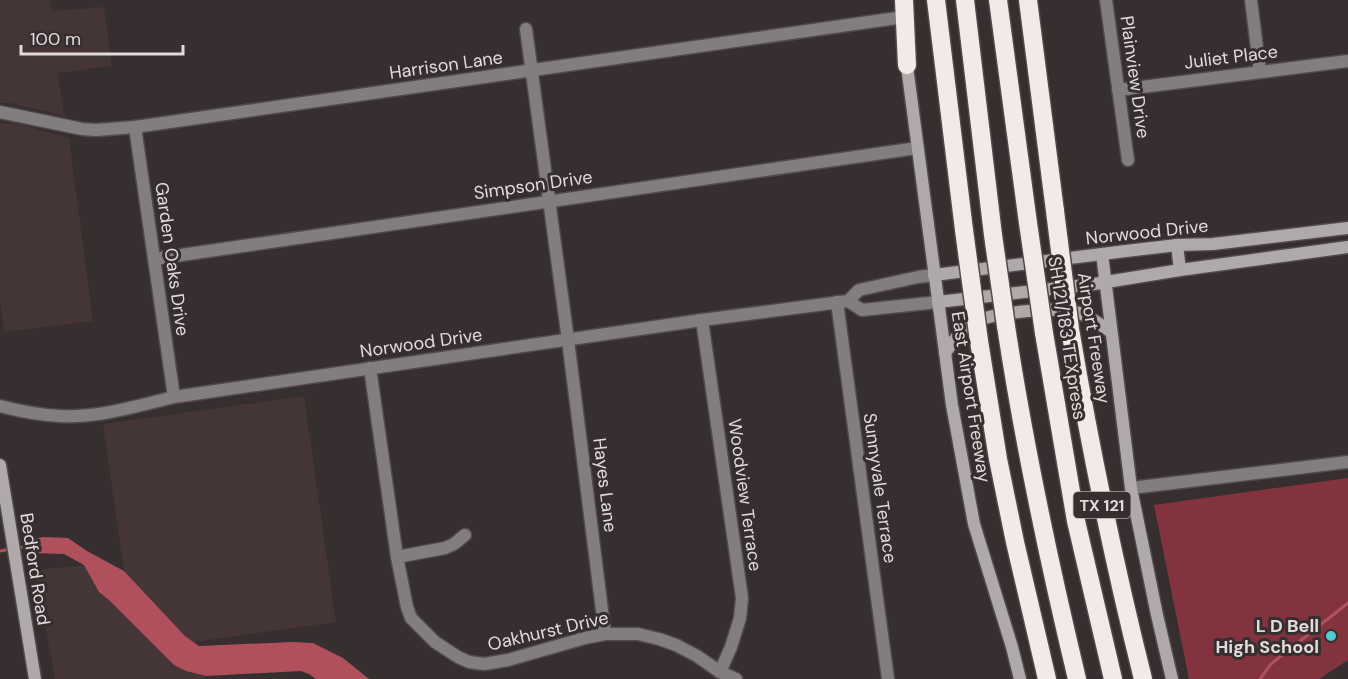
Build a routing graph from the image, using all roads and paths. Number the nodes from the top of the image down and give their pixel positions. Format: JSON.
{"nodes":[{"id":1,"x":895,"y":0,"type":"edge"},
{"id":2,"x":904,"y":0,"type":"edge"},
{"id":3,"x":936,"y":0,"type":"edge"},
{"id":4,"x":964,"y":0,"type":"edge"},
{"id":5,"x":998,"y":0,"type":"edge"},
{"id":6,"x":1028,"y":0,"type":"edge"},
{"id":7,"x":1106,"y":0,"type":"edge"},
{"id":8,"x":1251,"y":0,"type":"edge"},
{"id":9,"x":897,"y":18,"type":"junction"},
{"id":10,"x":526,"y":28,"type":"dead end"},
{"id":11,"x":1348,"y":61,"type":"edge"},
{"id":12,"x":907,"y":65,"type":"junction"},
{"id":13,"x":531,"y":71,"type":"junction"},
{"id":14,"x":1260,"y":72,"type":"junction"},
{"id":15,"x":1118,"y":90,"type":"junction"},
{"id":16,"x":0,"y":112,"type":"edge"},
{"id":17,"x":135,"y":127,"type":"junction"},
{"id":18,"x":917,"y":148,"type":"junction"},
{"id":19,"x":1128,"y":160,"type":"dead end"},
{"id":20,"x":549,"y":201,"type":"junction"},
{"id":21,"x":1348,"y":228,"type":"edge"},
{"id":22,"x":1177,"y":245,"type":"junction"},
{"id":23,"x":1348,"y":247,"type":"edge"},
{"id":24,"x":1102,"y":254,"type":"junction"},
{"id":25,"x":154,"y":259,"type":"junction"},
{"id":26,"x":1180,"y":270,"type":"junction"},
{"id":27,"x":934,"y":275,"type":"junction"},
{"id":28,"x":1105,"y":282,"type":"junction"},
{"id":29,"x":842,"y":302,"type":"junction"},
{"id":30,"x":938,"y":302,"type":"junction"},
{"id":31,"x":702,"y":320,"type":"junction"},
{"id":32,"x":1111,"y":332,"type":"junction"},
{"id":33,"x":568,"y":340,"type":"junction"},
{"id":34,"x":945,"y":353,"type":"junction"},
{"id":35,"x":370,"y":368,"type":"junction"},
{"id":36,"x":174,"y":397,"type":"junction"},
{"id":37,"x":0,"y":406,"type":"edge"},
{"id":38,"x":1348,"y":462,"type":"edge"},
{"id":39,"x":0,"y":465,"type":"edge"},
{"id":40,"x":1131,"y":488,"type":"junction"},
{"id":41,"x":7,"y":534,"type":"edge"},
{"id":42,"x":465,"y":535,"type":"dead end"},
{"id":43,"x":397,"y":557,"type":"junction"},
{"id":44,"x":605,"y":634,"type":"junction"},
{"id":45,"x":720,"y":672,"type":"junction"},
{"id":46,"x":35,"y":679,"type":"edge"},
{"id":47,"x":736,"y":679,"type":"edge"},
{"id":48,"x":888,"y":679,"type":"edge"},
{"id":49,"x":1020,"y":679,"type":"edge"},
{"id":50,"x":1047,"y":679,"type":"edge"},
{"id":51,"x":1077,"y":679,"type":"edge"},
{"id":52,"x":1113,"y":679,"type":"edge"},
{"id":53,"x":1143,"y":679,"type":"edge"},
{"id":54,"x":1173,"y":679,"type":"edge"}],
"edges":[{"from":1,"to":9,"type":"main road"},
{"from":2,"to":12,"type":"highway"},
{"from":3,"to":50,"type":"highway","bridge":true},
{"from":4,"to":51,"type":"highway","bridge":true},
{"from":5,"to":52,"type":"highway","name":"SH 121/183 TEXpress","bridge":true},
{"from":6,"to":53,"type":"highway","name":"Airport Freeway","number":"TX 121","bridge":true},
{"from":7,"to":15,"type":"street","name":"Plainview Drive"},
{"from":8,"to":14,"type":"street"},
{"from":9,"to":12,"type":"main road"},
{"from":9,"to":13,"type":"street","name":"Harrison Lane"},
{"from":10,"to":13,"type":"street"},
{"from":11,"to":14,"type":"street","name":"Juliet Place"},
{"from":12,"to":18,"type":"main road"},
{"from":13,"to":17,"type":"street","name":"Harrison Lane"},
{"from":13,"to":20,"type":"street","name":"Hayes Lane"},
{"from":14,"to":15,"type":"street","name":"Juliet Place"},
{"from":15,"to":19,"type":"street","name":"Plainview Drive"},
{"from":16,"to":17,"type":"street","name":"Harrison Lane"},
{"from":17,"to":25,"type":"street","name":"Garden Oaks Drive"},
{"from":18,"to":20,"type":"street","name":"Simpson Drive"},
{"from":18,"to":27,"type":"main road"},
{"from":20,"to":25,"type":"street","name":"Simpson Drive"},
{"from":20,"to":33,"type":"street","name":"Hayes Lane"},
{"from":21,"to":22,"type":"main road","name":"Norwood Drive"},
{"from":22,"to":24,"type":"main road","name":"Norwood Drive"},
{"from":22,"to":26,"type":"main road"},
{"from":23,"to":26,"type":"main road","name":"Norwood Drive"},
{"from":24,"to":27,"type":"main road","name":"Norwood Drive"},
{"from":24,"to":28,"type":"main road","name":"Airport Freeway"},
{"from":25,"to":36,"type":"street","name":"Garden Oaks Drive"},
{"from":26,"to":28,"type":"main road","name":"Norwood Drive"},
{"from":27,"to":29,"type":"street","name":"Norwood Drive"},
{"from":27,"to":30,"type":"main road","name":"East Airport Freeway"},
{"from":28,"to":30,"type":"main road","name":"Norwood Drive"},
{"from":28,"to":32,"type":"main road","name":"Airport Freeway"},
{"from":29,"to":30,"type":"street","name":"Norwood Drive"},
{"from":29,"to":31,"type":"street","name":"Norwood Drive"},
{"from":29,"to":48,"type":"street","name":"Sunnyvale Terrace"},
{"from":30,"to":34,"type":"main road","name":"East Airport Freeway"},
{"from":31,"to":33,"type":"street","name":"Norwood Drive"},
{"from":31,"to":45,"type":"street","name":"Woodview Terrace"},
{"from":32,"to":34,"type":"main road"},
{"from":32,"to":40,"type":"main road","name":"Airport Freeway"},
{"from":33,"to":35,"type":"street","name":"Norwood Drive"},
{"from":33,"to":44,"type":"street","name":"Hayes Lane"},
{"from":34,"to":49,"type":"main road","name":"East Airport Freeway"},
{"from":35,"to":36,"type":"street","name":"Norwood Drive"},
{"from":35,"to":43,"type":"street","name":"Oakhurst Drive"},
{"from":36,"to":37,"type":"street","name":"Norwood Drive"},
{"from":38,"to":40,"type":"street"},
{"from":39,"to":41,"type":"main road","name":"Bedford Road"},
{"from":40,"to":54,"type":"main road","name":"Airport Freeway"},
{"from":41,"to":46,"type":"main road","name":"Bedford Road"},
{"from":42,"to":43,"type":"street"},
{"from":43,"to":44,"type":"street","name":"Oakhurst Drive"},
{"from":44,"to":45,"type":"street","name":"Oakhurst Drive"},
{"from":45,"to":47,"type":"street","name":"Oakhurst Drive"}]}
